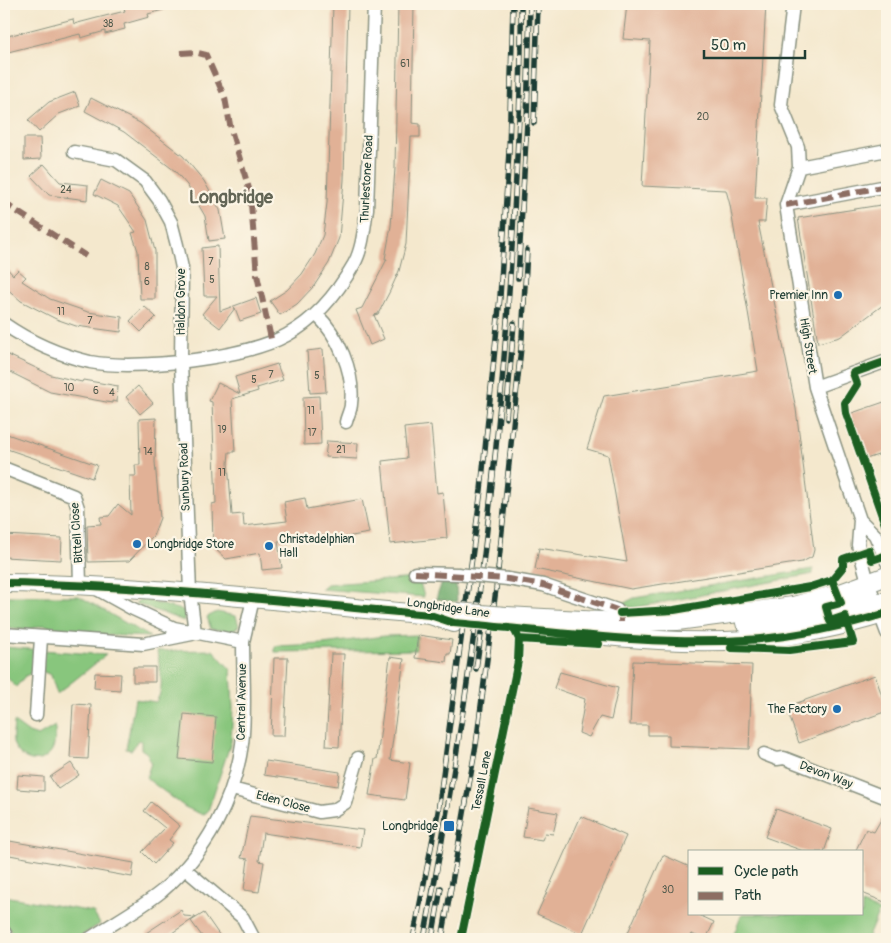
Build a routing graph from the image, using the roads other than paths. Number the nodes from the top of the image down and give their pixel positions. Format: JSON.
{"nodes":[{"id":1,"x":374,"y":4,"type":"edge"},
{"id":2,"x":793,"y":4,"type":"edge"},
{"id":3,"x":887,"y":150,"type":"edge"},
{"id":4,"x":74,"y":152,"type":"dead end"},
{"id":5,"x":798,"y":167,"type":"junction"},
{"id":6,"x":887,"y":186,"type":"edge"},
{"id":7,"x":786,"y":205,"type":"junction"},
{"id":8,"x":316,"y":314,"type":"junction"},
{"id":9,"x":4,"y":324,"type":"edge"},
{"id":10,"x":887,"y":361,"type":"edge"},
{"id":11,"x":181,"y":362,"type":"junction"},
{"id":12,"x":815,"y":387,"type":"junction"},
{"id":13,"x":346,"y":422,"type":"dead end"},
{"id":14,"x":6,"y":469,"type":"dead end"},
{"id":15,"x":860,"y":520,"type":"junction"},
{"id":16,"x":887,"y":562,"type":"edge"},
{"id":17,"x":415,"y":573,"type":"dead end"},
{"id":18,"x":887,"y":576,"type":"edge"},
{"id":19,"x":868,"y":582,"type":"junction"},
{"id":20,"x":4,"y":584,"type":"edge"},
{"id":21,"x":86,"y":585,"type":"junction"},
{"id":22,"x":190,"y":592,"type":"junction"},
{"id":23,"x":253,"y":599,"type":"junction"},
{"id":24,"x":884,"y":604,"type":"edge"},
{"id":25,"x":505,"y":622,"type":"junction"},
{"id":26,"x":621,"y":622,"type":"junction"},
{"id":27,"x":640,"y":622,"type":"junction"},
{"id":28,"x":195,"y":633,"type":"junction"},
{"id":29,"x":887,"y":633,"type":"edge"},
{"id":30,"x":4,"y":634,"type":"edge"},
{"id":31,"x":41,"y":638,"type":"junction"},
{"id":32,"x":243,"y":642,"type":"junction"},
{"id":33,"x":36,"y":715,"type":"dead end"},
{"id":34,"x":764,"y":754,"type":"dead end"},
{"id":35,"x":358,"y":758,"type":"dead end"},
{"id":36,"x":232,"y":788,"type":"junction"},
{"id":37,"x":887,"y":798,"type":"edge"},
{"id":38,"x":185,"y":870,"type":"junction"},
{"id":39,"x":4,"y":932,"type":"edge"},
{"id":40,"x":8,"y":939,"type":"edge"},
{"id":41,"x":89,"y":939,"type":"edge"},
{"id":42,"x":254,"y":939,"type":"edge"}],
"edges":[{"from":1,"to":8,"type":"street","name":"Thurlestone Road"},
{"from":2,"to":5,"type":"street","name":"High Street"},
{"from":3,"to":5,"type":"street"},
{"from":4,"to":11,"type":"street","name":"Haldon Grove"},
{"from":5,"to":7,"type":"street","name":"High Street"},
{"from":6,"to":7,"type":"street"},
{"from":7,"to":12,"type":"street","name":"High Street"},
{"from":8,"to":11,"type":"street","name":"Thurlestone Road"},
{"from":8,"to":13,"type":"street"},
{"from":9,"to":11,"type":"street","name":"Thurlestone Road"},
{"from":10,"to":12,"type":"street"},
{"from":11,"to":22,"type":"street","name":"Sunbury Road"},
{"from":12,"to":15,"type":"street","name":"High Street"},
{"from":14,"to":21,"type":"street","name":"Bittell Close"},
{"from":15,"to":16,"type":"street","name":"High Street"},
{"from":15,"to":19,"type":"street","name":"High Street"},
{"from":17,"to":26,"type":"street","bridge":true},
{"from":18,"to":19,"type":"street","name":"Longbridge Lane"},
{"from":19,"to":24,"type":"street"},
{"from":19,"to":27,"type":"street","name":"Longbridge Lane"},
{"from":20,"to":21,"type":"street","name":"Longbridge Lane"},
{"from":21,"to":22,"type":"street","name":"Longbridge Lane"},
{"from":21,"to":28,"type":"street","name":"Longbridge Lane"},
{"from":22,"to":23,"type":"street","name":"Longbridge Lane"},
{"from":22,"to":28,"type":"street"},
{"from":23,"to":25,"type":"street","name":"Longbridge Lane","bridge":true},
{"from":23,"to":32,"type":"street"},
{"from":24,"to":25,"type":"street","name":"Longbridge Lane"},
{"from":24,"to":27,"type":"street","name":"Longbridge Lane"},
{"from":24,"to":29,"type":"street"},
{"from":25,"to":26,"type":"street","name":"Longbridge Lane"},
{"from":26,"to":27,"type":"street","name":"Longbridge Lane"},
{"from":28,"to":31,"type":"street","name":"Longbridge Lane"},
{"from":28,"to":32,"type":"street","name":"Longbridge Lane"},
{"from":30,"to":31,"type":"street","name":"Longbridge Lane"},
{"from":31,"to":33,"type":"street"},
{"from":32,"to":36,"type":"street","name":"Central Avenue"},
{"from":34,"to":37,"type":"street","name":"Devon Way"},
{"from":35,"to":36,"type":"street","name":"Eden Close"},
{"from":36,"to":38,"type":"street","name":"Central Avenue"},
{"from":38,"to":41,"type":"street","name":"Central Avenue"},
{"from":38,"to":42,"type":"street"},
{"from":39,"to":40,"type":"street"}]}
